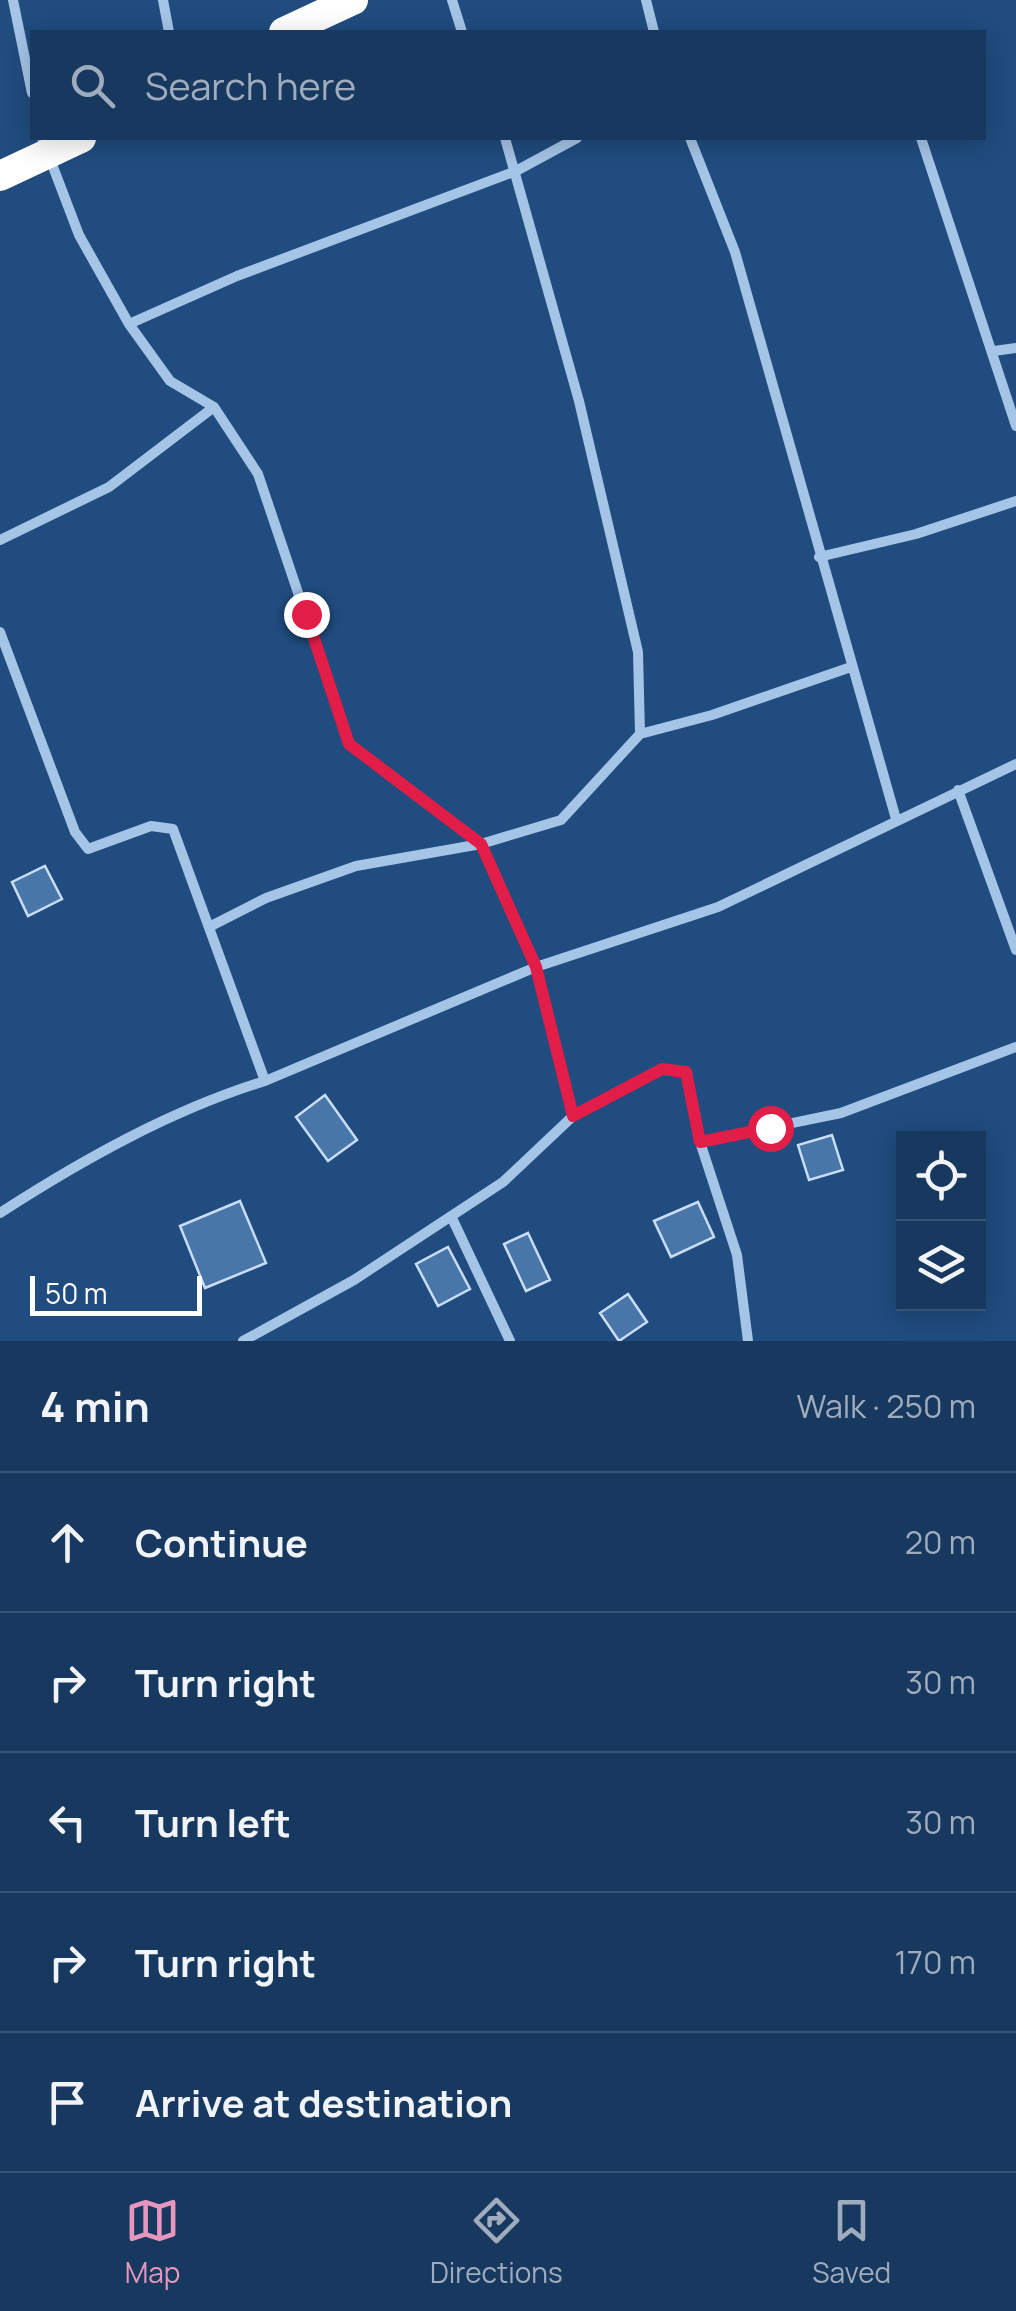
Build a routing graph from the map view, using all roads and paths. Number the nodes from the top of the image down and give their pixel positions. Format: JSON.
{"nodes":[{"id":1,"x":13,"y":0,"type":"edge"},
{"id":2,"x":163,"y":0,"type":"edge"},
{"id":3,"x":353,"y":0,"type":"edge"},
{"id":4,"x":452,"y":0,"type":"edge"},
{"id":5,"x":646,"y":0,"type":"edge"},
{"id":6,"x":170,"y":30,"type":"edge"},
{"id":7,"x":288,"y":30,"type":"edge"},
{"id":8,"x":461,"y":30,"type":"edge"},
{"id":9,"x":654,"y":30,"type":"edge"},
{"id":10,"x":30,"y":84,"type":"edge"},
{"id":11,"x":72,"y":140,"type":"edge"},
{"id":12,"x":507,"y":140,"type":"edge"},
{"id":13,"x":573,"y":140,"type":"edge"},
{"id":14,"x":691,"y":140,"type":"edge"},
{"id":15,"x":922,"y":140,"type":"edge"},
{"id":16,"x":44,"y":146,"type":"edge"},
{"id":17,"x":516,"y":171,"type":"junction"},
{"id":18,"x":0,"y":176,"type":"edge"},
{"id":19,"x":129,"y":324,"type":"junction"},
{"id":20,"x":1016,"y":348,"type":"edge"},
{"id":21,"x":994,"y":350,"type":"junction"},
{"id":22,"x":214,"y":408,"type":"junction"},
{"id":23,"x":1016,"y":426,"type":"edge"},
{"id":24,"x":1016,"y":501,"type":"edge"},
{"id":25,"x":0,"y":540,"type":"edge"},
{"id":26,"x":819,"y":557,"type":"junction"},
{"id":27,"x":0,"y":632,"type":"edge"},
{"id":28,"x":851,"y":667,"type":"junction"},
{"id":29,"x":640,"y":734,"type":"junction"},
{"id":30,"x":1016,"y":764,"type":"edge"},
{"id":31,"x":958,"y":790,"type":"junction"},
{"id":32,"x":896,"y":819,"type":"junction"},
{"id":33,"x":481,"y":844,"type":"junction"},
{"id":34,"x":209,"y":927,"type":"junction"},
{"id":35,"x":1016,"y":950,"type":"edge"},
{"id":36,"x":536,"y":967,"type":"junction"},
{"id":37,"x":1016,"y":1048,"type":"edge"},
{"id":38,"x":265,"y":1082,"type":"junction"},
{"id":39,"x":573,"y":1116,"type":"junction"},
{"id":40,"x":700,"y":1142,"type":"junction"},
{"id":41,"x":0,"y":1213,"type":"edge"},
{"id":42,"x":452,"y":1216,"type":"junction"},
{"id":43,"x":243,"y":1341,"type":"edge"},
{"id":44,"x":510,"y":1341,"type":"edge"},
{"id":45,"x":748,"y":1341,"type":"edge"}],
"edges":[{"from":1,"to":10,"type":"street"},
{"from":2,"to":6,"type":"street"},
{"from":3,"to":7,"type":"highway"},
{"from":4,"to":8,"type":"street"},
{"from":5,"to":9,"type":"street"},
{"from":11,"to":16,"type":"highway"},
{"from":12,"to":17,"type":"street"},
{"from":13,"to":17,"type":"street"},
{"from":14,"to":26,"type":"street"},
{"from":15,"to":21,"type":"street"},
{"from":16,"to":18,"type":"highway"},
{"from":16,"to":19,"type":"street"},
{"from":17,"to":19,"type":"street"},
{"from":17,"to":29,"type":"street"},
{"from":19,"to":22,"type":"street"},
{"from":20,"to":21,"type":"street"},
{"from":21,"to":23,"type":"street"},
{"from":22,"to":25,"type":"street"},
{"from":22,"to":33,"type":"street"},
{"from":24,"to":26,"type":"street"},
{"from":26,"to":28,"type":"street"},
{"from":27,"to":34,"type":"street"},
{"from":28,"to":29,"type":"street"},
{"from":28,"to":32,"type":"street"},
{"from":29,"to":33,"type":"street"},
{"from":30,"to":31,"type":"street"},
{"from":31,"to":32,"type":"street"},
{"from":31,"to":35,"type":"street"},
{"from":32,"to":36,"type":"street"},
{"from":33,"to":34,"type":"street"},
{"from":33,"to":36,"type":"street"},
{"from":34,"to":38,"type":"street"},
{"from":36,"to":38,"type":"street"},
{"from":36,"to":39,"type":"street"},
{"from":37,"to":40,"type":"street"},
{"from":38,"to":41,"type":"street"},
{"from":39,"to":40,"type":"street"},
{"from":39,"to":42,"type":"street"},
{"from":40,"to":45,"type":"street"},
{"from":42,"to":43,"type":"street"},
{"from":42,"to":44,"type":"street"}]}
